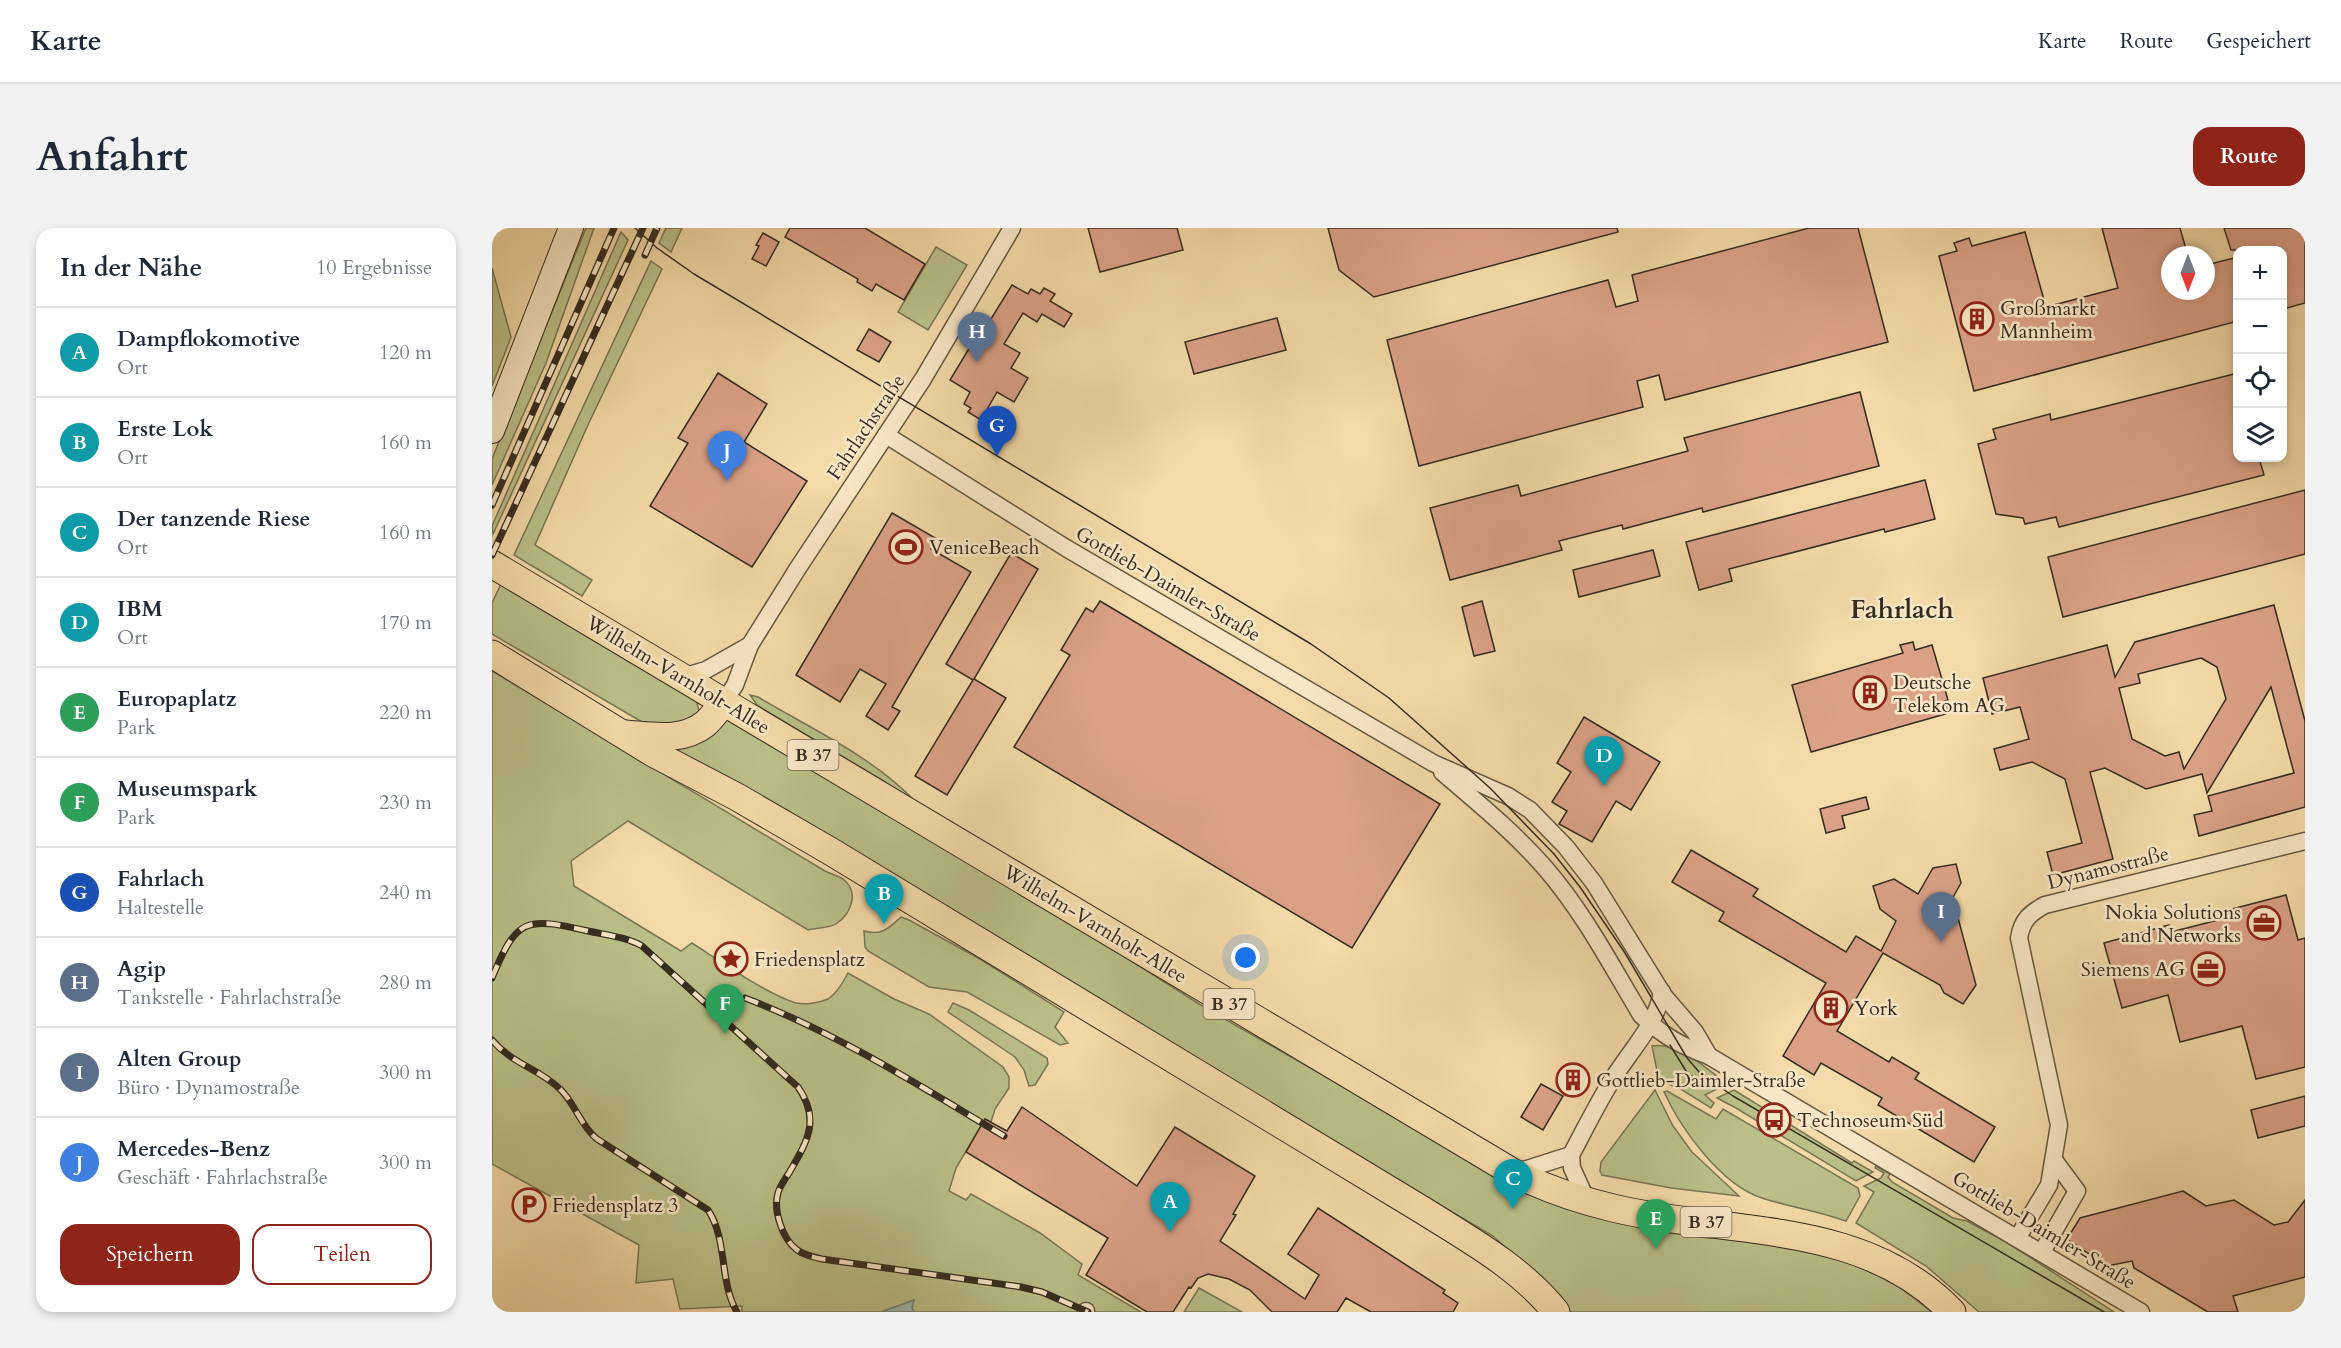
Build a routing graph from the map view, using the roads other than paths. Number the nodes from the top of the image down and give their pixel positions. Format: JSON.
{"nodes":[{"id":1,"x":571,"y":228,"type":"edge"},
{"id":2,"x":1012,"y":228,"type":"edge"},
{"id":3,"x":492,"y":431,"type":"edge"},
{"id":4,"x":886,"y":435,"type":"junction"},
{"id":5,"x":492,"y":564,"type":"edge"},
{"id":6,"x":750,"y":645,"type":"junction"},
{"id":7,"x":492,"y":654,"type":"edge"},
{"id":8,"x":682,"y":677,"type":"junction"},
{"id":9,"x":724,"y":702,"type":"junction"},
{"id":10,"x":622,"y":733,"type":"junction"},
{"id":11,"x":1433,"y":763,"type":"junction"},
{"id":12,"x":1530,"y":810,"type":"junction"},
{"id":13,"x":1505,"y":825,"type":"junction"},
{"id":14,"x":2305,"y":841,"type":"edge"},
{"id":15,"x":1662,"y":992,"type":"junction"},
{"id":16,"x":1650,"y":1024,"type":"junction"},
{"id":17,"x":1709,"y":1056,"type":"junction"},
{"id":18,"x":1571,"y":1155,"type":"junction"},
{"id":19,"x":2054,"y":1160,"type":"junction"},
{"id":20,"x":1514,"y":1173,"type":"junction"},
{"id":21,"x":2070,"y":1182,"type":"junction"},
{"id":22,"x":2049,"y":1185,"type":"junction"},
{"id":23,"x":1587,"y":1201,"type":"junction"},
{"id":24,"x":2018,"y":1237,"type":"junction"},
{"id":25,"x":2042,"y":1252,"type":"junction"},
{"id":26,"x":1556,"y":1312,"type":"edge"},
{"id":27,"x":1952,"y":1312,"type":"edge"},
{"id":28,"x":2141,"y":1312,"type":"edge"}],
"edges":[{"from":1,"to":3,"type":"street"},
{"from":2,"to":4,"type":"street","name":"Fahrlachstraße"},
{"from":4,"to":6,"type":"street","name":"Fahrlachstraße"},
{"from":4,"to":11,"type":"street","name":"Gottlieb-Daimler-Straße"},
{"from":5,"to":8,"type":"main road","name":"Wilhelm-Varnholt-Allee","number":"B 37"},
{"from":6,"to":8,"type":"street","name":"Fahrlachstraße"},
{"from":6,"to":9,"type":"street","name":"Fahrlachstraße"},
{"from":7,"to":10,"type":"main road"},
{"from":8,"to":9,"type":"main road","name":"Wilhelm-Varnholt-Allee","number":"B 37"},
{"from":9,"to":10,"type":"main road"},
{"from":9,"to":20,"type":"main road","name":"Wilhelm-Varnholt-Allee","number":"B 37"},
{"from":10,"to":26,"type":"main road"},
{"from":11,"to":12,"type":"street","name":"Gottlieb-Daimler-Straße"},
{"from":11,"to":13,"type":"street","name":"Gottlieb-Daimler-Straße"},
{"from":12,"to":13,"type":"street"},
{"from":12,"to":15,"type":"street","name":"Gottlieb-Daimler-Straße"},
{"from":13,"to":16,"type":"street","name":"Gottlieb-Daimler-Straße"},
{"from":14,"to":19,"type":"street","name":"Dynamostraße"},
{"from":15,"to":16,"type":"street"},
{"from":15,"to":17,"type":"street","name":"Gottlieb-Daimler-Straße"},
{"from":16,"to":17,"type":"street","name":"Gottlieb-Daimler-Straße"},
{"from":16,"to":18,"type":"street"},
{"from":17,"to":24,"type":"street","name":"Gottlieb-Daimler-Straße"},
{"from":18,"to":20,"type":"street"},
{"from":18,"to":23,"type":"street"},
{"from":19,"to":21,"type":"street"},
{"from":19,"to":22,"type":"street","name":"Dynamostraße"},
{"from":20,"to":23,"type":"main road","name":"Wilhelm-Varnholt-Allee","number":"B 37"},
{"from":21,"to":22,"type":"street"},
{"from":21,"to":25,"type":"street"},
{"from":22,"to":24,"type":"street","name":"Dynamostraße"},
{"from":23,"to":27,"type":"main road","name":"Wilhelm-Varnholt-Allee","number":"B 37"},
{"from":24,"to":25,"type":"street","name":"Gottlieb-Daimler-Straße"},
{"from":25,"to":28,"type":"street","name":"Gottlieb-Daimler-Straße"}]}
